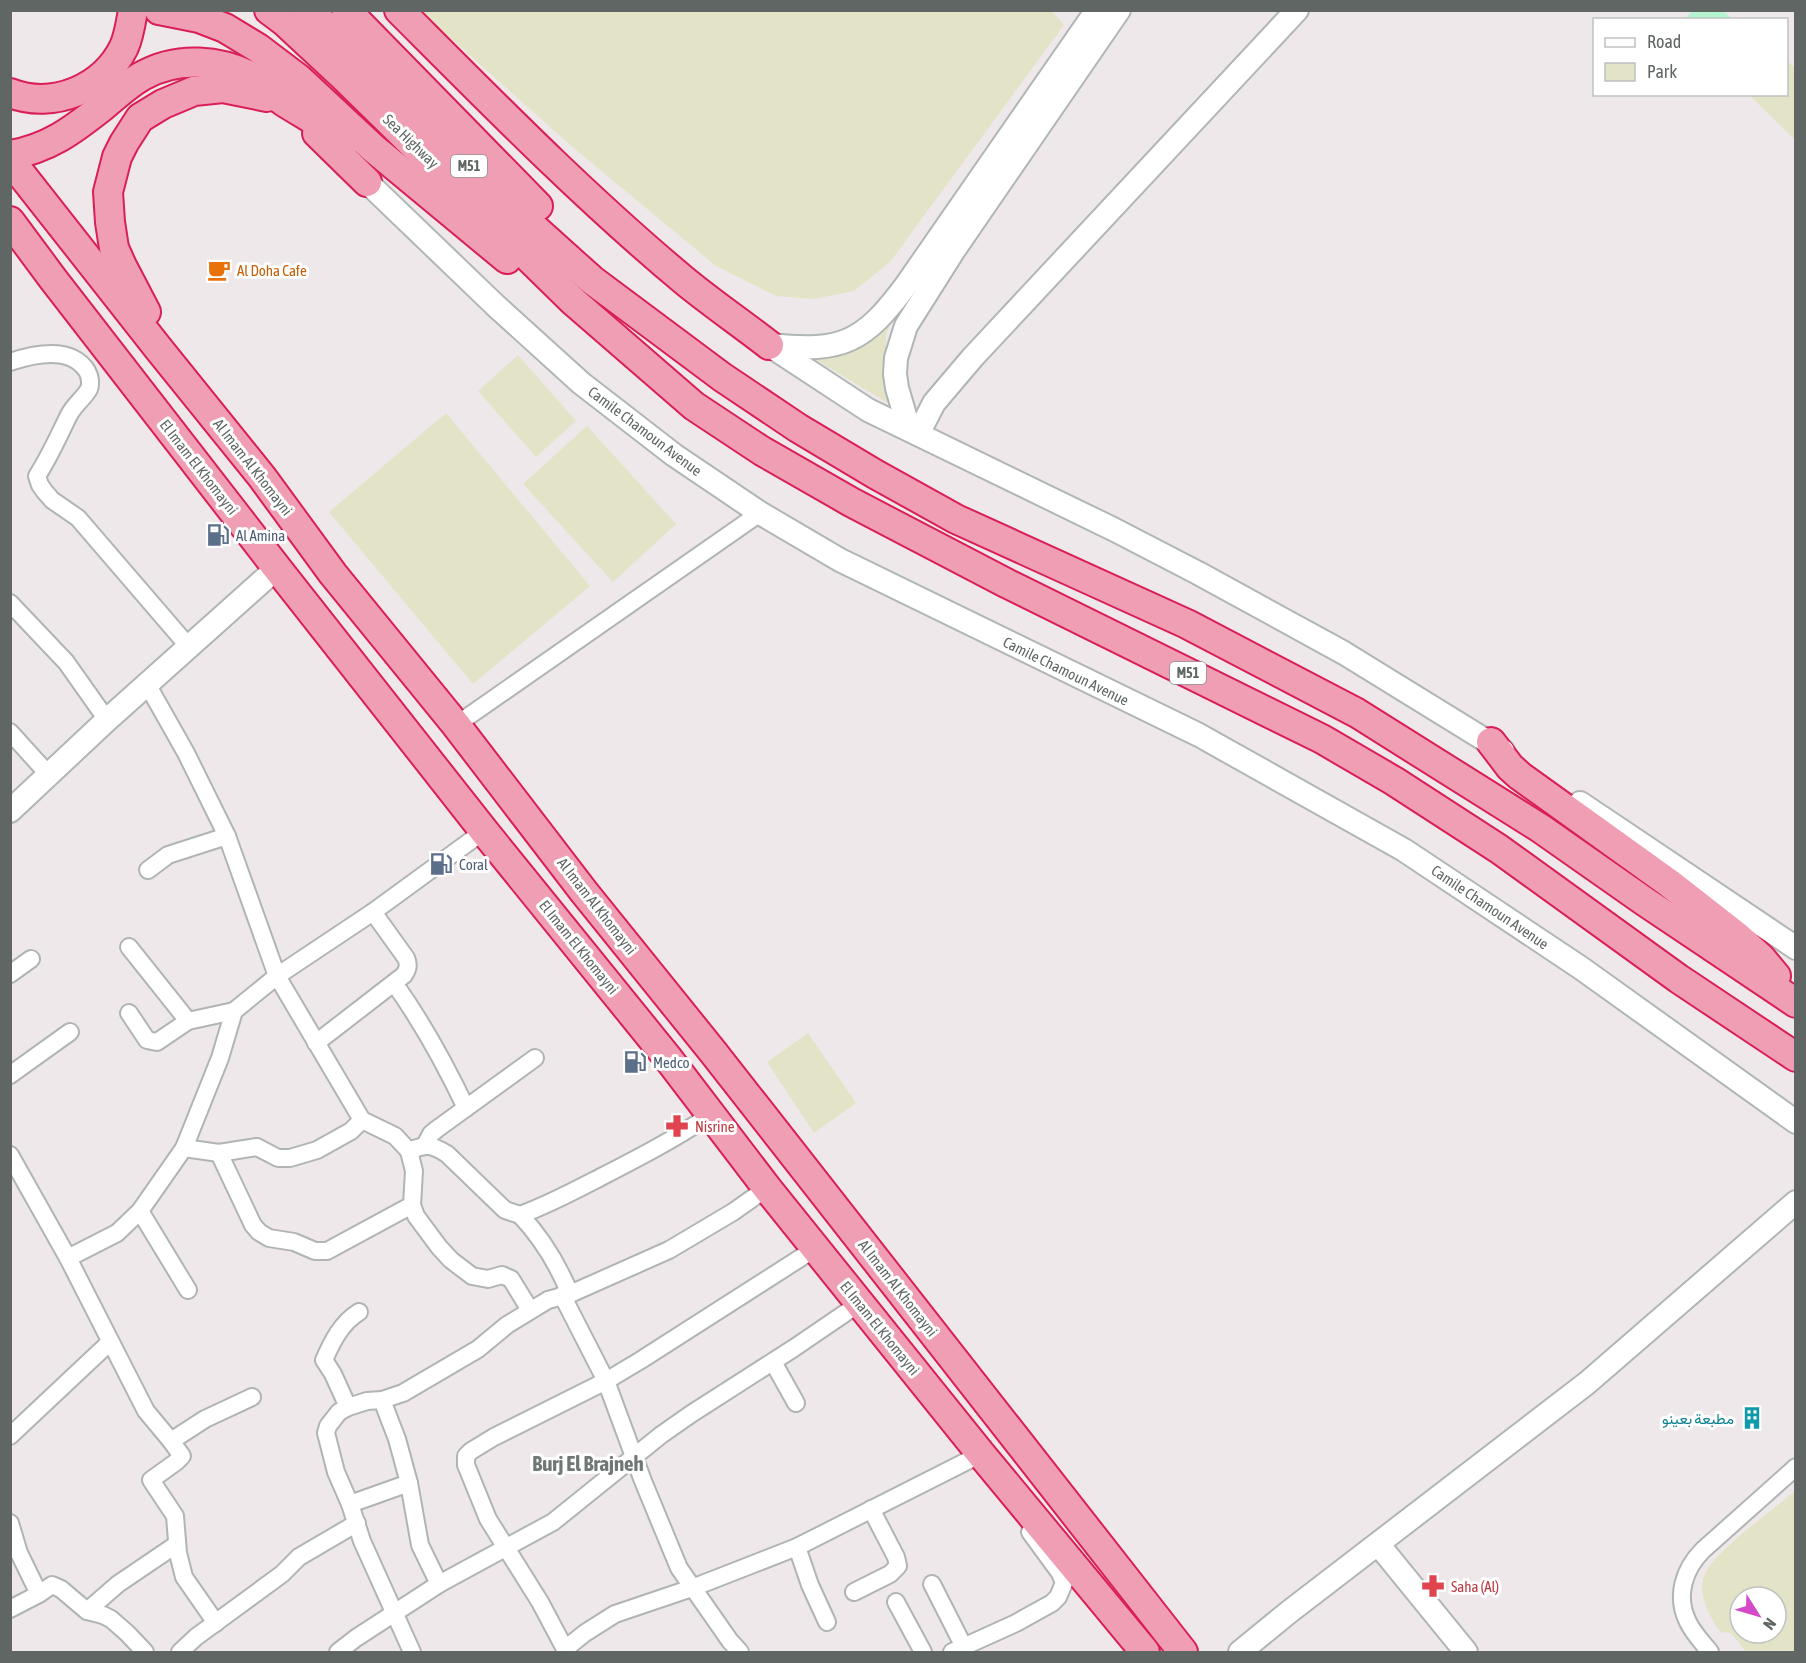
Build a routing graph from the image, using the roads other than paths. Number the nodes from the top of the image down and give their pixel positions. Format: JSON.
{"nodes":[{"id":1,"x":132,"y":10,"type":"edge"},
{"id":2,"x":159,"y":10,"type":"edge"},
{"id":3,"x":269,"y":10,"type":"edge"},
{"id":4,"x":307,"y":10,"type":"edge"},
{"id":5,"x":346,"y":10,"type":"edge"},
{"id":6,"x":399,"y":10,"type":"edge"},
{"id":7,"x":1097,"y":10,"type":"edge"},
{"id":8,"x":1119,"y":10,"type":"edge"},
{"id":9,"x":1297,"y":10,"type":"edge"},
{"id":10,"x":10,"y":93,"type":"edge"},
{"id":11,"x":289,"y":104,"type":"junction"},
{"id":12,"x":373,"y":148,"type":"junction"},
{"id":13,"x":10,"y":158,"type":"edge"},
{"id":14,"x":367,"y":182,"type":"joint"},
{"id":15,"x":14,"y":232,"type":"edge"},
{"id":16,"x":84,"y":255,"type":"junction"},
{"id":17,"x":53,"y":279,"type":"junction"},
{"id":18,"x":592,"y":280,"type":"junction"},
{"id":19,"x":574,"y":302,"type":"junction"},
{"id":20,"x":769,"y":345,"type":"junction"},
{"id":21,"x":158,"y":348,"type":"junction"},
{"id":22,"x":10,"y":362,"type":"edge"},
{"id":23,"x":914,"y":431,"type":"junction"},
{"id":24,"x":760,"y":513,"type":"junction"},
{"id":25,"x":277,"y":568,"type":"junction"},
{"id":26,"x":10,"y":603,"type":"edge"},
{"id":27,"x":17,"y":621,"type":"edge"},
{"id":28,"x":189,"y":647,"type":"junction"},
{"id":29,"x":147,"y":684,"type":"junction"},
{"id":30,"x":107,"y":720,"type":"junction"},
{"id":31,"x":456,"y":725,"type":"junction"},
{"id":32,"x":10,"y":732,"type":"edge"},
{"id":33,"x":1491,"y":742,"type":"junction"},
{"id":34,"x":48,"y":774,"type":"junction"},
{"id":35,"x":10,"y":811,"type":"edge"},
{"id":36,"x":484,"y":831,"type":"junction"},
{"id":37,"x":227,"y":836,"type":"junction"},
{"id":38,"x":148,"y":870,"type":"dead end"},
{"id":39,"x":373,"y":912,"type":"junction"},
{"id":40,"x":129,"y":947,"type":"dead end"},
{"id":41,"x":1796,"y":948,"type":"edge"},
{"id":42,"x":31,"y":959,"type":"dead end"},
{"id":43,"x":10,"y":974,"type":"edge"},
{"id":44,"x":277,"y":976,"type":"junction"},
{"id":45,"x":394,"y":983,"type":"junction"},
{"id":46,"x":1796,"y":1002,"type":"edge"},
{"id":47,"x":234,"y":1011,"type":"junction"},
{"id":48,"x":129,"y":1013,"type":"dead end"},
{"id":49,"x":684,"y":1015,"type":"junction"},
{"id":50,"x":188,"y":1021,"type":"junction"},
{"id":51,"x":70,"y":1032,"type":"dead end"},
{"id":52,"x":653,"y":1039,"type":"junction"},
{"id":53,"x":316,"y":1043,"type":"junction"},
{"id":54,"x":1796,"y":1057,"type":"edge"},
{"id":55,"x":534,"y":1058,"type":"dead end"},
{"id":56,"x":10,"y":1075,"type":"edge"},
{"id":57,"x":732,"y":1076,"type":"junction"},
{"id":58,"x":466,"y":1108,"type":"junction"},
{"id":59,"x":705,"y":1108,"type":"junction"},
{"id":60,"x":362,"y":1120,"type":"junction"},
{"id":61,"x":1796,"y":1122,"type":"edge"},
{"id":62,"x":425,"y":1145,"type":"junction"},
{"id":63,"x":183,"y":1148,"type":"junction"},
{"id":64,"x":409,"y":1151,"type":"junction"},
{"id":65,"x":219,"y":1154,"type":"junction"},
{"id":66,"x":12,"y":1161,"type":"edge"},
{"id":67,"x":767,"y":1188,"type":"junction"},
{"id":68,"x":1796,"y":1202,"type":"edge"},
{"id":69,"x":412,"y":1205,"type":"junction"},
{"id":70,"x":140,"y":1211,"type":"junction"},
{"id":71,"x":520,"y":1215,"type":"junction"},
{"id":72,"x":1796,"y":1215,"type":"edge"},
{"id":73,"x":816,"y":1248,"type":"junction"},
{"id":74,"x":68,"y":1258,"type":"junction"},
{"id":75,"x":188,"y":1290,"type":"dead end"},
{"id":76,"x":566,"y":1294,"type":"junction"},
{"id":77,"x":860,"y":1304,"type":"junction"},
{"id":78,"x":530,"y":1310,"type":"junction"},
{"id":79,"x":359,"y":1312,"type":"dead end"},
{"id":80,"x":111,"y":1342,"type":"junction"},
{"id":81,"x":773,"y":1362,"type":"junction"},
{"id":82,"x":606,"y":1381,"type":"junction"},
{"id":83,"x":252,"y":1397,"type":"dead end"},
{"id":84,"x":382,"y":1400,"type":"junction"},
{"id":85,"x":796,"y":1403,"type":"dead end"},
{"id":86,"x":348,"y":1407,"type":"junction"},
{"id":87,"x":10,"y":1436,"type":"edge"},
{"id":88,"x":171,"y":1441,"type":"junction"},
{"id":89,"x":981,"y":1454,"type":"junction"},
{"id":90,"x":634,"y":1457,"type":"junction"},
{"id":91,"x":1796,"y":1467,"type":"edge"},
{"id":92,"x":409,"y":1484,"type":"junction"},
{"id":93,"x":1022,"y":1502,"type":"junction"},
{"id":94,"x":350,"y":1504,"type":"junction"},
{"id":95,"x":872,"y":1509,"type":"junction"},
{"id":96,"x":10,"y":1523,"type":"edge"},
{"id":97,"x":357,"y":1523,"type":"junction"},
{"id":98,"x":177,"y":1544,"type":"junction"},
{"id":99,"x":797,"y":1547,"type":"junction"},
{"id":100,"x":506,"y":1548,"type":"junction"},
{"id":101,"x":1381,"y":1549,"type":"junction"},
{"id":102,"x":439,"y":1584,"type":"junction"},
{"id":103,"x":932,"y":1584,"type":"dead end"},
{"id":104,"x":692,"y":1588,"type":"junction"},
{"id":105,"x":854,"y":1592,"type":"dead end"},
{"id":106,"x":39,"y":1594,"type":"junction"},
{"id":107,"x":896,"y":1602,"type":"dead end"},
{"id":108,"x":10,"y":1609,"type":"edge"},
{"id":109,"x":87,"y":1611,"type":"junction"},
{"id":110,"x":395,"y":1613,"type":"junction"},
{"id":111,"x":827,"y":1622,"type":"dead end"},
{"id":112,"x":216,"y":1623,"type":"junction"},
{"id":113,"x":1175,"y":1643,"type":"edge"},
{"id":114,"x":958,"y":1650,"type":"edge"},
{"id":115,"x":562,"y":1651,"type":"edge"},
{"id":116,"x":145,"y":1653,"type":"edge"},
{"id":117,"x":180,"y":1653,"type":"edge"},
{"id":118,"x":338,"y":1653,"type":"edge"},
{"id":119,"x":411,"y":1653,"type":"edge"},
{"id":120,"x":740,"y":1653,"type":"edge"},
{"id":121,"x":923,"y":1653,"type":"edge"},
{"id":122,"x":1145,"y":1653,"type":"edge"},
{"id":123,"x":1200,"y":1653,"type":"edge"},
{"id":124,"x":1240,"y":1653,"type":"edge"},
{"id":125,"x":1263,"y":1653,"type":"edge"},
{"id":126,"x":1466,"y":1653,"type":"edge"},
{"id":127,"x":1710,"y":1653,"type":"edge"}],
"edges":[{"from":1,"to":10,"type":"highway"},
{"from":2,"to":12,"type":"highway"},
{"from":3,"to":19,"type":"highway","name":"Sea Highway","number":"M51"},
{"from":4,"to":18,"type":"highway","name":"Sea Highway","number":"M51"},
{"from":5,"to":18,"type":"highway"},
{"from":6,"to":20,"type":"highway"},
{"from":7,"to":20,"type":"street"},
{"from":8,"to":23,"type":"street"},
{"from":9,"to":23,"type":"street"},
{"from":11,"to":12,"type":"highway"},
{"from":11,"to":13,"type":"highway"},
{"from":11,"to":14,"type":"highway"},
{"from":11,"to":21,"type":"highway"},
{"from":12,"to":19,"type":"highway"},
{"from":13,"to":16,"type":"highway","name":"Al Imam Al Khomayni"},
{"from":14,"to":24,"type":"street","name":"Camile Chamoun Avenue"},
{"from":15,"to":17,"type":"highway","name":"El Imam El Khomayni"},
{"from":16,"to":17,"type":"highway"},
{"from":16,"to":21,"type":"highway","name":"Al Imam Al Khomayni"},
{"from":17,"to":25,"type":"highway","name":"El Imam El Khomayni"},
{"from":18,"to":46,"type":"highway","number":"M51"},
{"from":19,"to":54,"type":"highway","number":"M51"},
{"from":20,"to":23,"type":"street"},
{"from":21,"to":31,"type":"highway","name":"Al Imam Al Khomayni"},
{"from":22,"to":28,"type":"street"},
{"from":23,"to":33,"type":"street"},
{"from":24,"to":31,"type":"street"},
{"from":24,"to":61,"type":"street","name":"Camile Chamoun Avenue"},
{"from":25,"to":28,"type":"street"},
{"from":25,"to":36,"type":"highway","name":"El Imam El Khomayni"},
{"from":26,"to":27,"type":"street"},
{"from":27,"to":30,"type":"street"},
{"from":28,"to":29,"type":"street"},
{"from":29,"to":30,"type":"street"},
{"from":29,"to":37,"type":"street"},
{"from":30,"to":34,"type":"street"},
{"from":31,"to":49,"type":"highway","name":"Al Imam Al Khomayni"},
{"from":32,"to":34,"type":"street"},
{"from":33,"to":41,"type":"street"},
{"from":33,"to":46,"type":"highway"},
{"from":34,"to":35,"type":"street"},
{"from":36,"to":39,"type":"street"},
{"from":36,"to":52,"type":"highway","name":"El Imam El Khomayni"},
{"from":37,"to":38,"type":"street"},
{"from":37,"to":44,"type":"street"},
{"from":39,"to":44,"type":"street"},
{"from":39,"to":45,"type":"street"},
{"from":40,"to":50,"type":"street"},
{"from":42,"to":43,"type":"street"},
{"from":44,"to":47,"type":"street"},
{"from":44,"to":53,"type":"street"},
{"from":45,"to":53,"type":"street"},
{"from":45,"to":58,"type":"street"},
{"from":47,"to":50,"type":"street"},
{"from":47,"to":63,"type":"street"},
{"from":48,"to":50,"type":"street"},
{"from":49,"to":52,"type":"highway"},
{"from":49,"to":57,"type":"highway","name":"Al Imam Al Khomayni"},
{"from":51,"to":56,"type":"street"},
{"from":52,"to":59,"type":"highway","name":"El Imam El Khomayni"},
{"from":53,"to":60,"type":"street"},
{"from":55,"to":58,"type":"street"},
{"from":57,"to":59,"type":"highway"},
{"from":57,"to":113,"type":"highway","name":"Al Imam Al Khomayni"},
{"from":58,"to":62,"type":"street"},
{"from":59,"to":67,"type":"highway","name":"El Imam El Khomayni"},
{"from":59,"to":71,"type":"street"},
{"from":60,"to":64,"type":"street"},
{"from":60,"to":65,"type":"street"},
{"from":62,"to":64,"type":"street"},
{"from":62,"to":71,"type":"street"},
{"from":63,"to":65,"type":"street"},
{"from":63,"to":70,"type":"street"},
{"from":64,"to":69,"type":"street"},
{"from":65,"to":69,"type":"street"},
{"from":66,"to":74,"type":"street"},
{"from":67,"to":73,"type":"highway","name":"El Imam El Khomayni"},
{"from":67,"to":76,"type":"street"},
{"from":68,"to":101,"type":"street"},
{"from":69,"to":78,"type":"street"},
{"from":70,"to":74,"type":"street"},
{"from":70,"to":75,"type":"street"},
{"from":71,"to":76,"type":"street"},
{"from":72,"to":101,"type":"street"},
{"from":73,"to":77,"type":"highway","name":"El Imam El Khomayni"},
{"from":73,"to":82,"type":"street"},
{"from":74,"to":80,"type":"street"},
{"from":76,"to":78,"type":"street"},
{"from":76,"to":82,"type":"street"},
{"from":77,"to":81,"type":"street"},
{"from":77,"to":89,"type":"highway","name":"El Imam El Khomayni"},
{"from":78,"to":84,"type":"street"},
{"from":79,"to":86,"type":"street"},
{"from":80,"to":87,"type":"street"},
{"from":80,"to":88,"type":"street"},
{"from":81,"to":85,"type":"street"},
{"from":81,"to":90,"type":"street"},
{"from":82,"to":90,"type":"street"},
{"from":82,"to":100,"type":"street"},
{"from":83,"to":88,"type":"street"},
{"from":84,"to":86,"type":"street"},
{"from":84,"to":92,"type":"street"},
{"from":86,"to":94,"type":"street"},
{"from":88,"to":98,"type":"street"},
{"from":89,"to":93,"type":"highway","name":"El Imam El Khomayni"},
{"from":89,"to":95,"type":"street"},
{"from":90,"to":100,"type":"street"},
{"from":90,"to":104,"type":"street"},
{"from":91,"to":127,"type":"street"},
{"from":92,"to":94,"type":"street"},
{"from":92,"to":102,"type":"street"},
{"from":93,"to":114,"type":"street"},
{"from":93,"to":122,"type":"highway","name":"El Imam El Khomayni"},
{"from":94,"to":97,"type":"street"},
{"from":95,"to":99,"type":"street"},
{"from":95,"to":105,"type":"street"},
{"from":96,"to":106,"type":"street"},
{"from":97,"to":110,"type":"street"},
{"from":97,"to":112,"type":"street"},
{"from":98,"to":109,"type":"street"},
{"from":98,"to":112,"type":"street"},
{"from":99,"to":104,"type":"street"},
{"from":99,"to":111,"type":"street"},
{"from":100,"to":102,"type":"street"},
{"from":100,"to":115,"type":"street"},
{"from":101,"to":124,"type":"street"},
{"from":101,"to":125,"type":"street"},
{"from":101,"to":126,"type":"street"},
{"from":102,"to":110,"type":"street"},
{"from":103,"to":114,"type":"street"},
{"from":104,"to":115,"type":"street"},
{"from":104,"to":120,"type":"street"},
{"from":106,"to":108,"type":"street"},
{"from":106,"to":109,"type":"street"},
{"from":107,"to":121,"type":"street"},
{"from":109,"to":116,"type":"street"},
{"from":110,"to":118,"type":"street"},
{"from":110,"to":119,"type":"street"},
{"from":112,"to":117,"type":"street"},
{"from":113,"to":123,"type":"street"}]}
